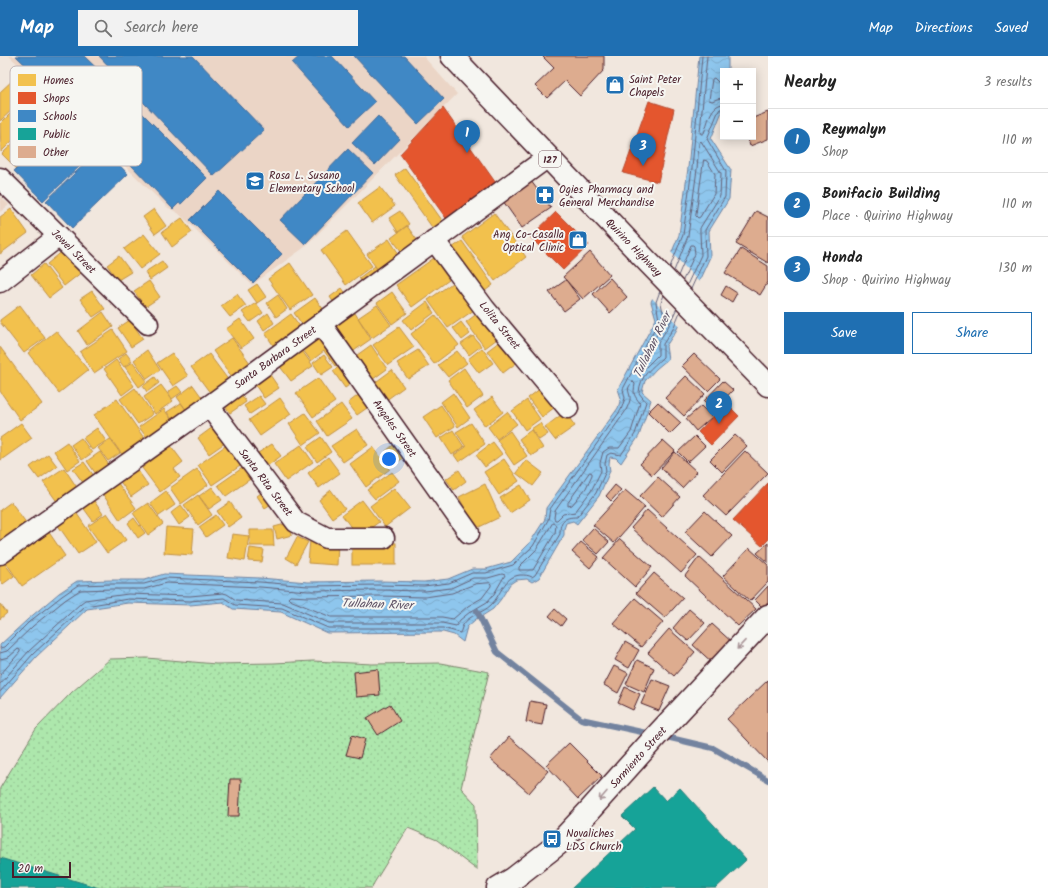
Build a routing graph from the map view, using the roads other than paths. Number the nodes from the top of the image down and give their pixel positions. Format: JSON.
{"nodes":[{"id":1,"x":452,"y":56,"type":"edge"},
{"id":2,"x":548,"y":157,"type":"junction"},
{"id":3,"x":0,"y":178,"type":"edge"},
{"id":4,"x":59,"y":236,"type":"junction"},
{"id":5,"x":434,"y":240,"type":"junction"},
{"id":6,"x":0,"y":282,"type":"edge"},
{"id":7,"x":148,"y":324,"type":"dead end"},
{"id":8,"x":321,"y":324,"type":"junction"},
{"id":9,"x":768,"y":385,"type":"edge"},
{"id":10,"x":209,"y":406,"type":"junction"},
{"id":11,"x":568,"y":408,"type":"dead end"},
{"id":12,"x":469,"y":533,"type":"dead end"},
{"id":13,"x":384,"y":538,"type":"dead end"},
{"id":14,"x":0,"y":554,"type":"edge"},
{"id":15,"x":768,"y":616,"type":"edge"},
{"id":16,"x":512,"y":885,"type":"edge"}],
"edges":[{"from":1,"to":2,"type":"main road","name":"Quirino Highway","number":"127"},
{"from":2,"to":5,"type":"street","name":"Santa Barbara Street"},
{"from":2,"to":9,"type":"main road","name":"Quirino Highway","number":"127"},
{"from":3,"to":4,"type":"street","name":"Jewel Street"},
{"from":4,"to":6,"type":"street"},
{"from":4,"to":7,"type":"street","name":"Jewel Street"},
{"from":5,"to":8,"type":"street","name":"Santa Barbara Street"},
{"from":5,"to":11,"type":"street","name":"Lolita Street"},
{"from":8,"to":10,"type":"street","name":"Santa Barbara Street"},
{"from":8,"to":12,"type":"street","name":"Angeles Street"},
{"from":10,"to":13,"type":"street","name":"Santa Rita Street"},
{"from":10,"to":14,"type":"street","name":"Santa Barbara Street"},
{"from":15,"to":16,"type":"main road","name":"Sarmiento Street","one_way":true}]}
